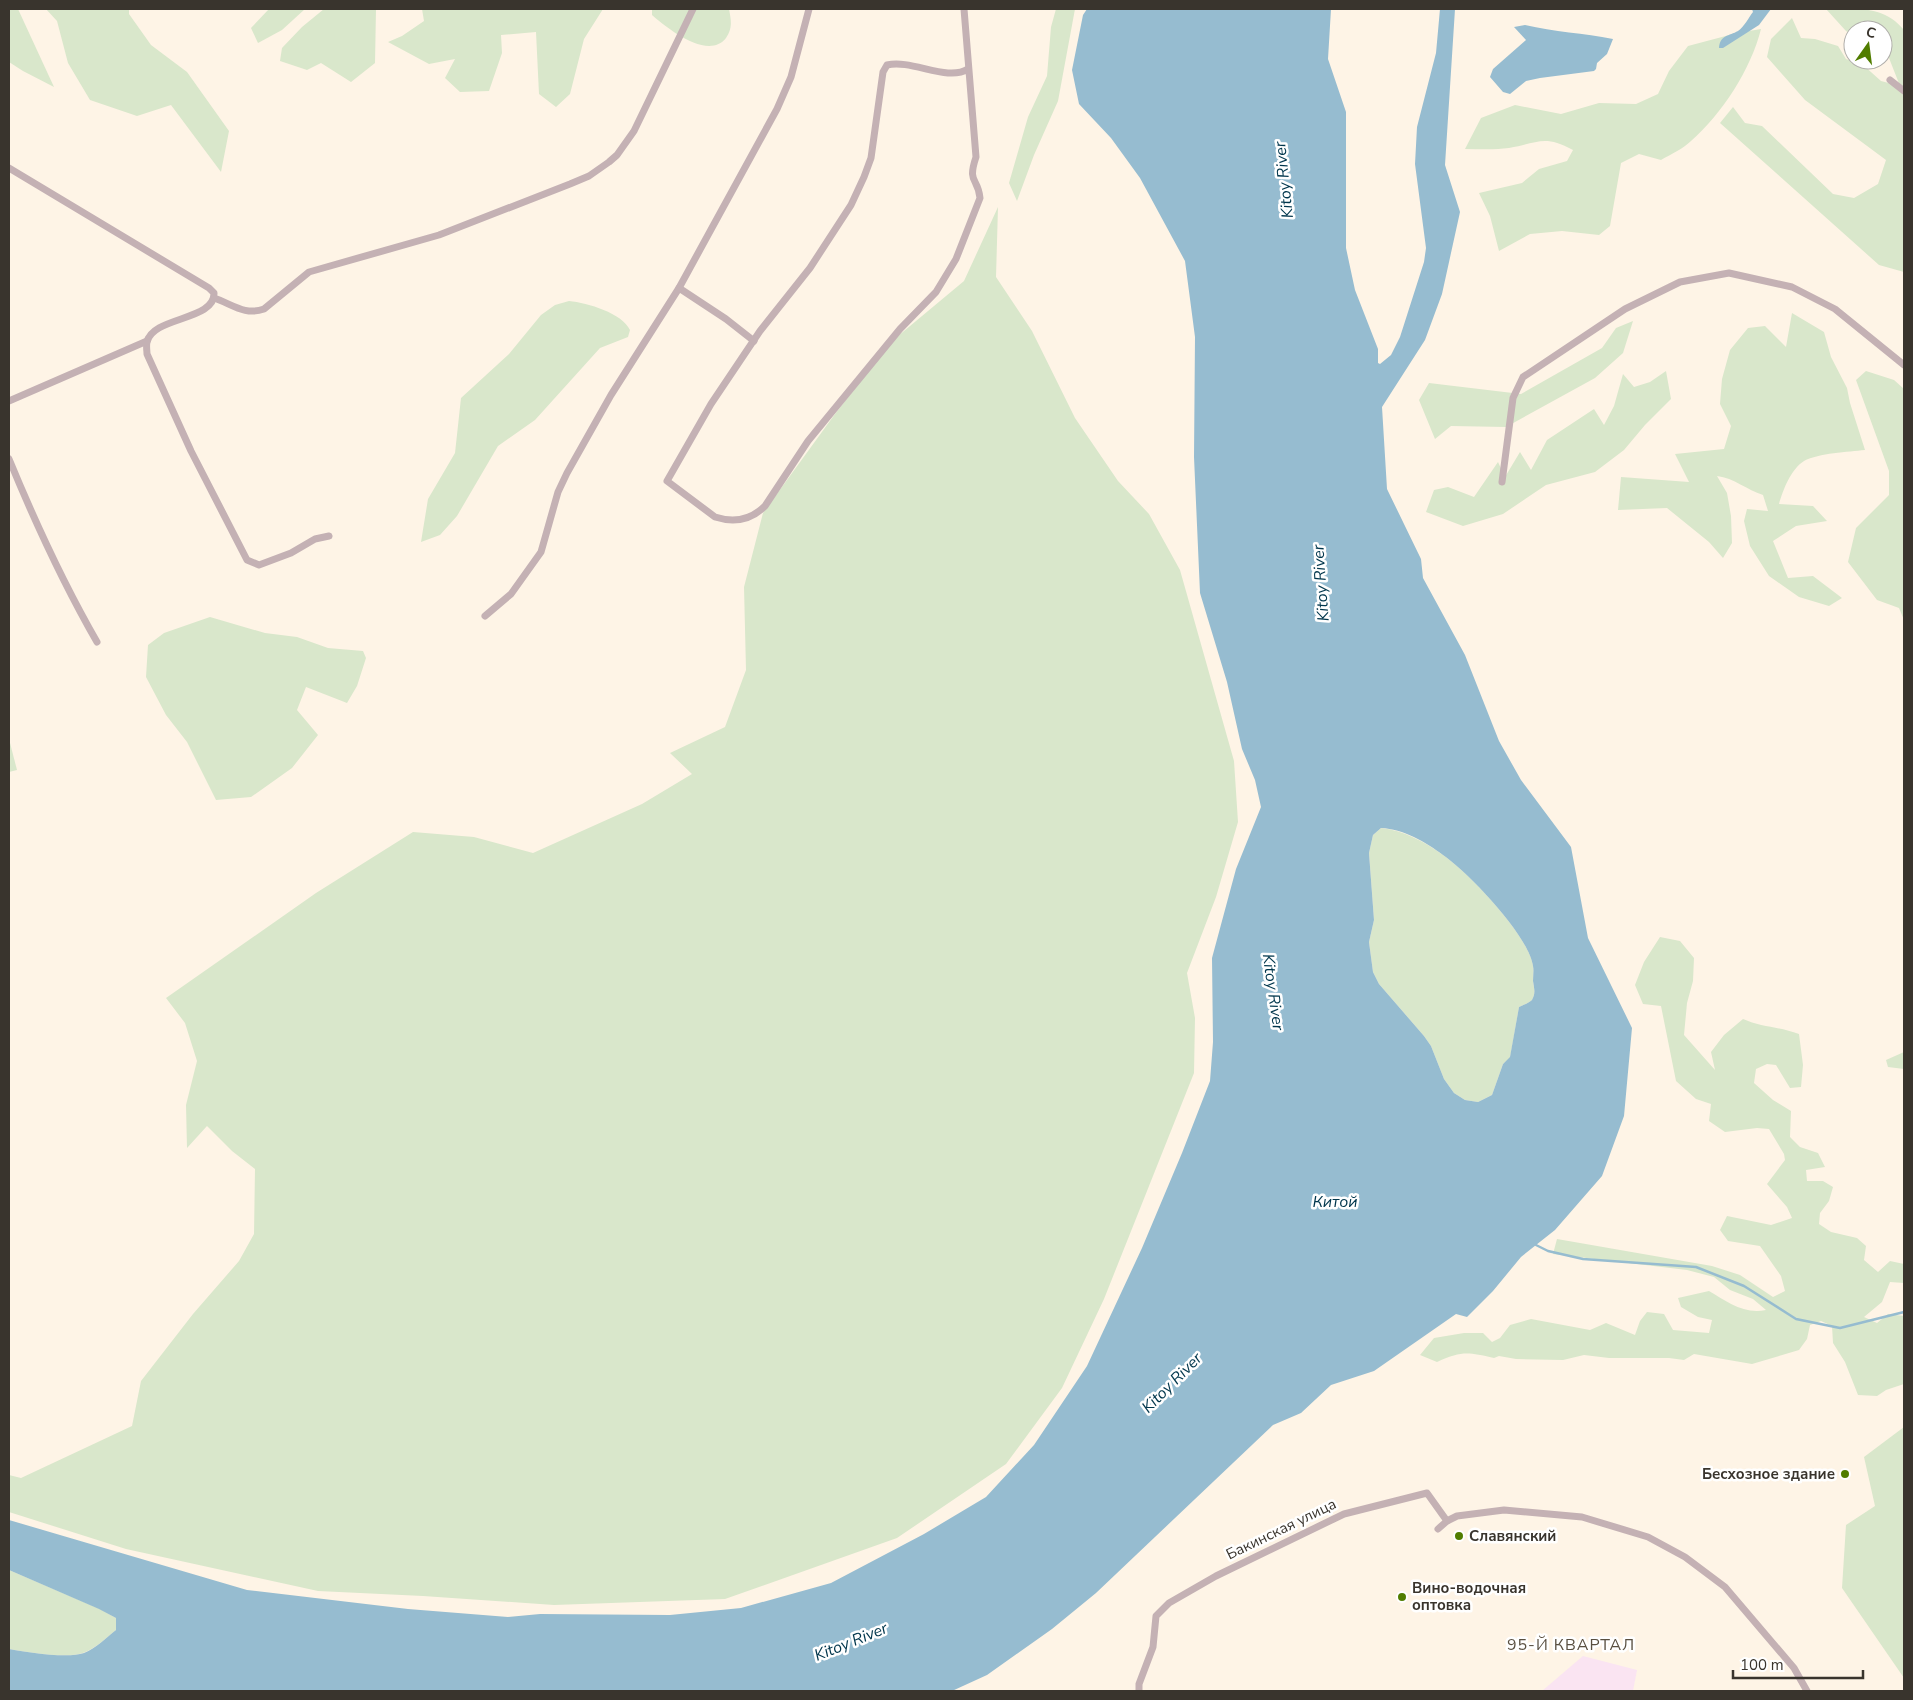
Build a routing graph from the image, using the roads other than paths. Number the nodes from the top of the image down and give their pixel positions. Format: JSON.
{"nodes":[{"id":1,"x":693,"y":9,"type":"edge"},
{"id":2,"x":809,"y":9,"type":"edge"},
{"id":3,"x":964,"y":9,"type":"edge"},
{"id":4,"x":968,"y":69,"type":"junction"},
{"id":5,"x":1890,"y":80,"type":"dead end"},
{"id":6,"x":1904,"y":91,"type":"edge"},
{"id":7,"x":9,"y":168,"type":"edge"},
{"id":8,"x":679,"y":288,"type":"junction"},
{"id":9,"x":214,"y":298,"type":"junction"},
{"id":10,"x":147,"y":341,"type":"junction"},
{"id":11,"x":754,"y":341,"type":"junction"},
{"id":12,"x":1904,"y":365,"type":"edge"},
{"id":13,"x":9,"y":401,"type":"edge"},
{"id":14,"x":9,"y":459,"type":"edge"},
{"id":15,"x":1502,"y":482,"type":"dead end"},
{"id":16,"x":329,"y":536,"type":"dead end"},
{"id":17,"x":485,"y":616,"type":"dead end"},
{"id":18,"x":97,"y":642,"type":"dead end"},
{"id":19,"x":1447,"y":1521,"type":"junction"},
{"id":20,"x":1438,"y":1529,"type":"dead end"},
{"id":21,"x":1139,"y":1691,"type":"edge"},
{"id":22,"x":1807,"y":1691,"type":"edge"}],
"edges":[{"from":1,"to":9,"type":"street"},
{"from":2,"to":8,"type":"street"},
{"from":3,"to":4,"type":"street"},
{"from":4,"to":11,"type":"street"},
{"from":4,"to":11,"type":"street"},
{"from":5,"to":6,"type":"street"},
{"from":7,"to":9,"type":"street"},
{"from":8,"to":11,"type":"street"},
{"from":8,"to":17,"type":"street"},
{"from":9,"to":10,"type":"street"},
{"from":10,"to":13,"type":"street"},
{"from":10,"to":16,"type":"street"},
{"from":12,"to":15,"type":"street"},
{"from":14,"to":18,"type":"street"},
{"from":19,"to":20,"type":"street"},
{"from":19,"to":21,"type":"street","name":"Бакинская улица"},
{"from":19,"to":22,"type":"street"}]}
